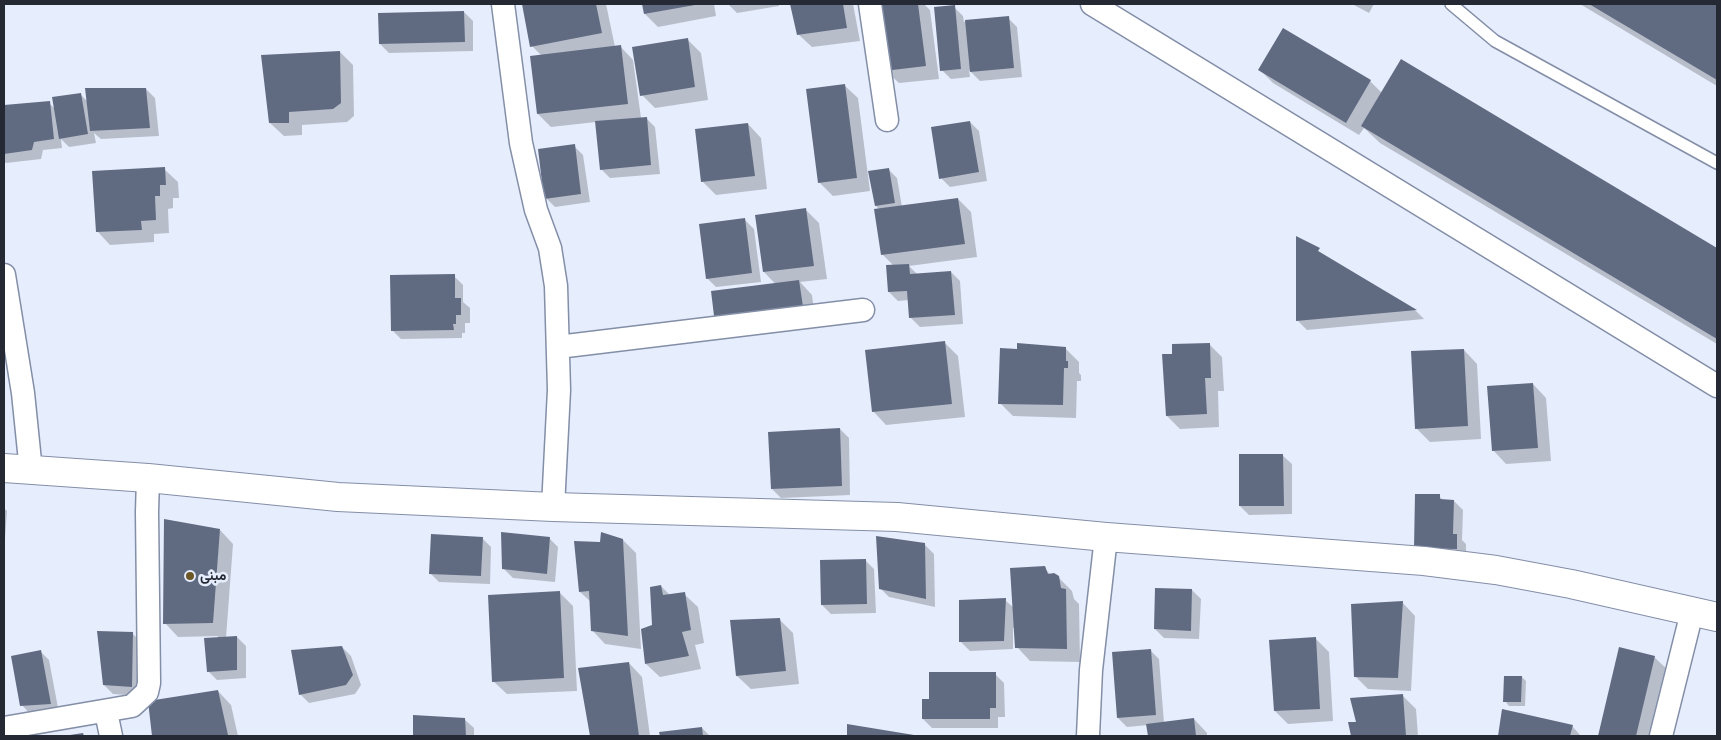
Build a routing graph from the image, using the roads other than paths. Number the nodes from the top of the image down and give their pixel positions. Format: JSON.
{"nodes":[{"id":1,"x":503,"y":4,"type":"edge"},
{"id":2,"x":870,"y":4,"type":"edge"},
{"id":3,"x":1092,"y":4,"type":"edge"},
{"id":4,"x":1451,"y":4,"type":"edge"},
{"id":5,"x":887,"y":120,"type":"dead end"},
{"id":6,"x":1717,"y":163,"type":"edge"},
{"id":7,"x":4,"y":276,"type":"edge"},
{"id":8,"x":863,"y":310,"type":"dead end"},
{"id":9,"x":558,"y":347,"type":"junction"},
{"id":10,"x":1717,"y":386,"type":"edge"},
{"id":11,"x":4,"y":468,"type":"edge"},
{"id":12,"x":31,"y":471,"type":"junction"},
{"id":13,"x":148,"y":478,"type":"junction"},
{"id":14,"x":553,"y":507,"type":"junction"},
{"id":15,"x":1106,"y":537,"type":"junction"},
{"id":16,"x":1705,"y":614,"type":"edge"},
{"id":17,"x":106,"y":712,"type":"junction"},
{"id":18,"x":4,"y":728,"type":"edge"},
{"id":19,"x":111,"y":736,"type":"edge"},
{"id":20,"x":1088,"y":736,"type":"edge"},
{"id":21,"x":1661,"y":736,"type":"edge"}],
"edges":[{"from":1,"to":9,"type":"street"},
{"from":2,"to":5,"type":"street"},
{"from":3,"to":10,"type":"street"},
{"from":4,"to":6,"type":"lane"},
{"from":7,"to":12,"type":"street"},
{"from":8,"to":9,"type":"street"},
{"from":9,"to":14,"type":"street"},
{"from":11,"to":12,"type":"street"},
{"from":12,"to":13,"type":"street"},
{"from":13,"to":14,"type":"street"},
{"from":13,"to":17,"type":"street"},
{"from":14,"to":15,"type":"street"},
{"from":15,"to":16,"type":"street"},
{"from":15,"to":20,"type":"street"},
{"from":16,"to":21,"type":"street"},
{"from":17,"to":18,"type":"street"},
{"from":17,"to":19,"type":"street"}]}
